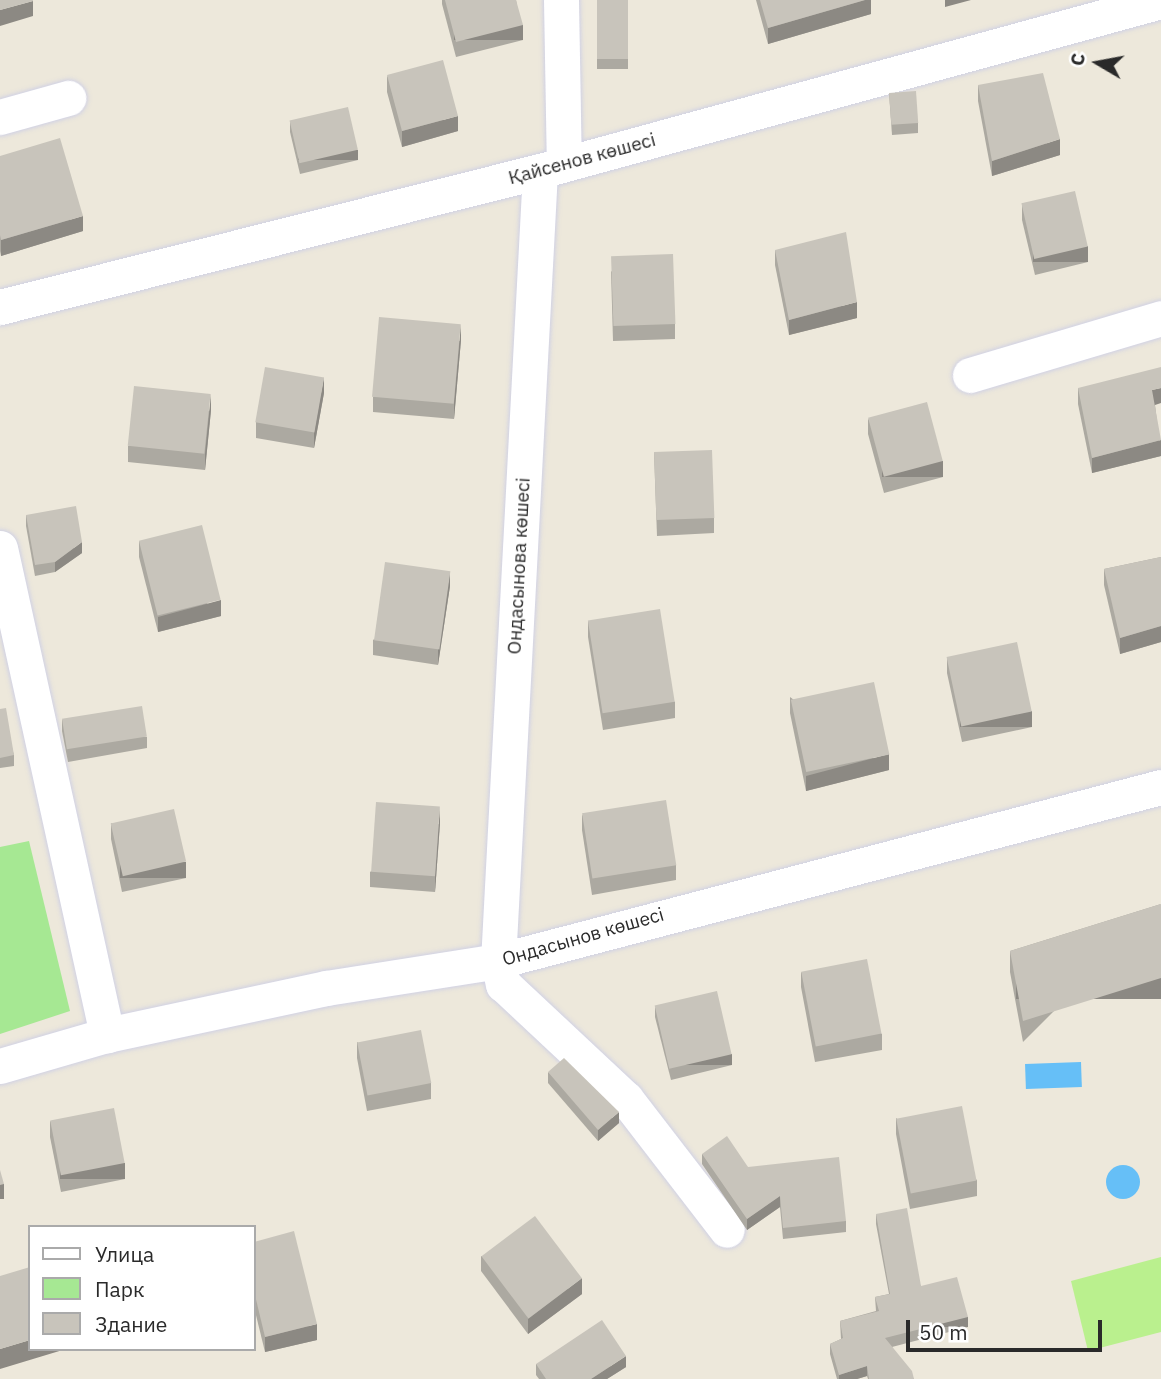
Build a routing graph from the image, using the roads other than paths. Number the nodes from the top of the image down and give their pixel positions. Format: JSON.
{"nodes":[{"id":1,"x":561,"y":0,"type":"edge"},
{"id":2,"x":1161,"y":1,"type":"edge"},
{"id":3,"x":68,"y":99,"type":"dead end"},
{"id":4,"x":0,"y":117,"type":"edge"},
{"id":5,"x":552,"y":168,"type":"junction"},
{"id":6,"x":0,"y":307,"type":"edge"},
{"id":7,"x":1161,"y":318,"type":"edge"},
{"id":8,"x":970,"y":375,"type":"dead end"},
{"id":9,"x":0,"y":548,"type":"edge"},
{"id":10,"x":1161,"y":787,"type":"edge"},
{"id":11,"x":498,"y":961,"type":"junction"},
{"id":12,"x":107,"y":1035,"type":"junction"},
{"id":13,"x":0,"y":1066,"type":"edge"},
{"id":14,"x":727,"y":1230,"type":"dead end"}],
"edges":[{"from":1,"to":5,"type":"street","name":"Ондасынова көшесі"},
{"from":2,"to":5,"type":"street","name":"Қайсенов көшесі"},
{"from":3,"to":4,"type":"street"},
{"from":5,"to":6,"type":"street","name":"Қайсенов көшесі"},
{"from":5,"to":11,"type":"street","name":"Ондасынова көшесі"},
{"from":7,"to":8,"type":"street"},
{"from":9,"to":12,"type":"street"},
{"from":10,"to":11,"type":"street","name":"Ондасынов көшесі"},
{"from":11,"to":12,"type":"street","name":"Ондасынов көшесі"},
{"from":11,"to":14,"type":"street"},
{"from":12,"to":13,"type":"street","name":"Ондасынов көшесі"}]}
